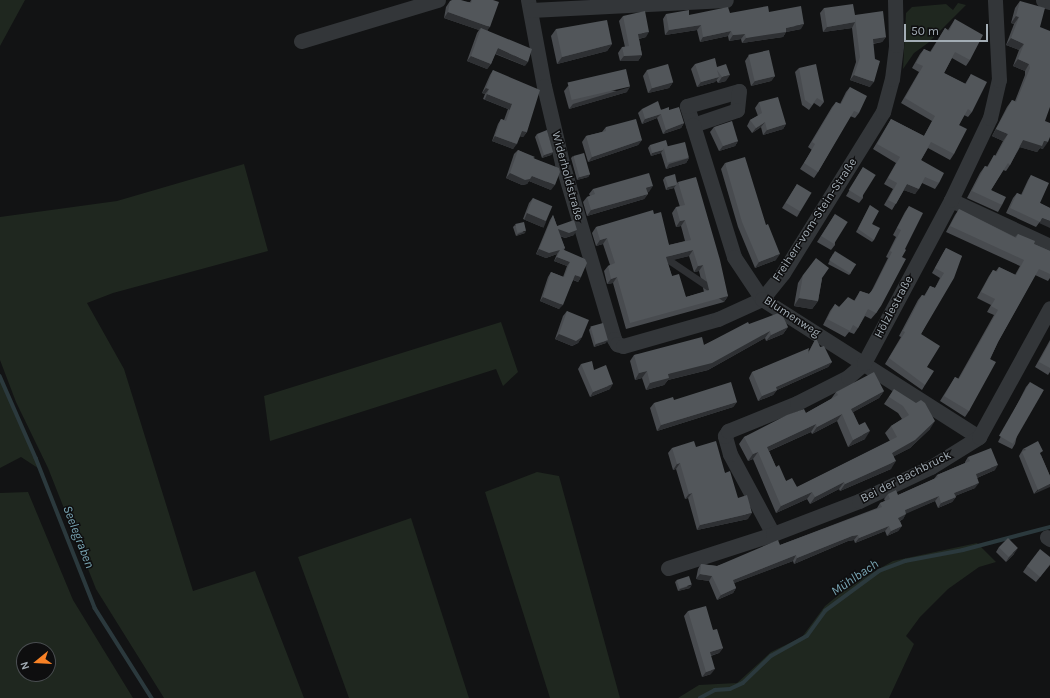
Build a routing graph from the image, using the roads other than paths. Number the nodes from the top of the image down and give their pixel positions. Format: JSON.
{"nodes":[{"id":1,"x":438,"y":0,"type":"edge"},
{"id":2,"x":726,"y":0,"type":"edge"},
{"id":3,"x":895,"y":0,"type":"edge"},
{"id":4,"x":995,"y":0,"type":"edge"},
{"id":5,"x":1042,"y":0,"type":"edge"},
{"id":6,"x":1050,"y":2,"type":"edge"},
{"id":7,"x":529,"y":5,"type":"edge"},
{"id":8,"x":301,"y":41,"type":"dead end"},
{"id":9,"x":693,"y":125,"type":"dead end"},
{"id":10,"x":951,"y":200,"type":"junction"},
{"id":11,"x":1050,"y":246,"type":"edge"},
{"id":12,"x":762,"y":299,"type":"junction"},
{"id":13,"x":1050,"y":308,"type":"edge"},
{"id":14,"x":623,"y":346,"type":"joint"},
{"id":15,"x":864,"y":363,"type":"junction"},
{"id":16,"x":980,"y":437,"type":"junction"},
{"id":17,"x":773,"y":534,"type":"junction"},
{"id":18,"x":668,"y":568,"type":"dead end"}],
"edges":[{"from":1,"to":8,"type":"street"},
{"from":2,"to":7,"type":"street"},
{"from":3,"to":12,"type":"street","name":"Freiherr-vom-Stein-Straße"},
{"from":4,"to":10,"type":"street","name":"Hölzlestraße"},
{"from":5,"to":6,"type":"street"},
{"from":7,"to":14,"type":"street","name":"Widerholdstraße"},
{"from":9,"to":12,"type":"street","name":"Blumenweg"},
{"from":10,"to":11,"type":"street"},
{"from":10,"to":15,"type":"street","name":"Hölzlestraße"},
{"from":12,"to":14,"type":"street","name":"Freiherr-vom-Stein-Straße"},
{"from":12,"to":15,"type":"street","name":"Blumenweg"},
{"from":13,"to":16,"type":"street"},
{"from":15,"to":16,"type":"street","name":"Blumenweg"},
{"from":15,"to":17,"type":"street","name":"Hölzlestraße"},
{"from":16,"to":17,"type":"street","name":"Bei der Bachbruck"},
{"from":17,"to":18,"type":"street","name":"Bei der Bachbruck"}]}
